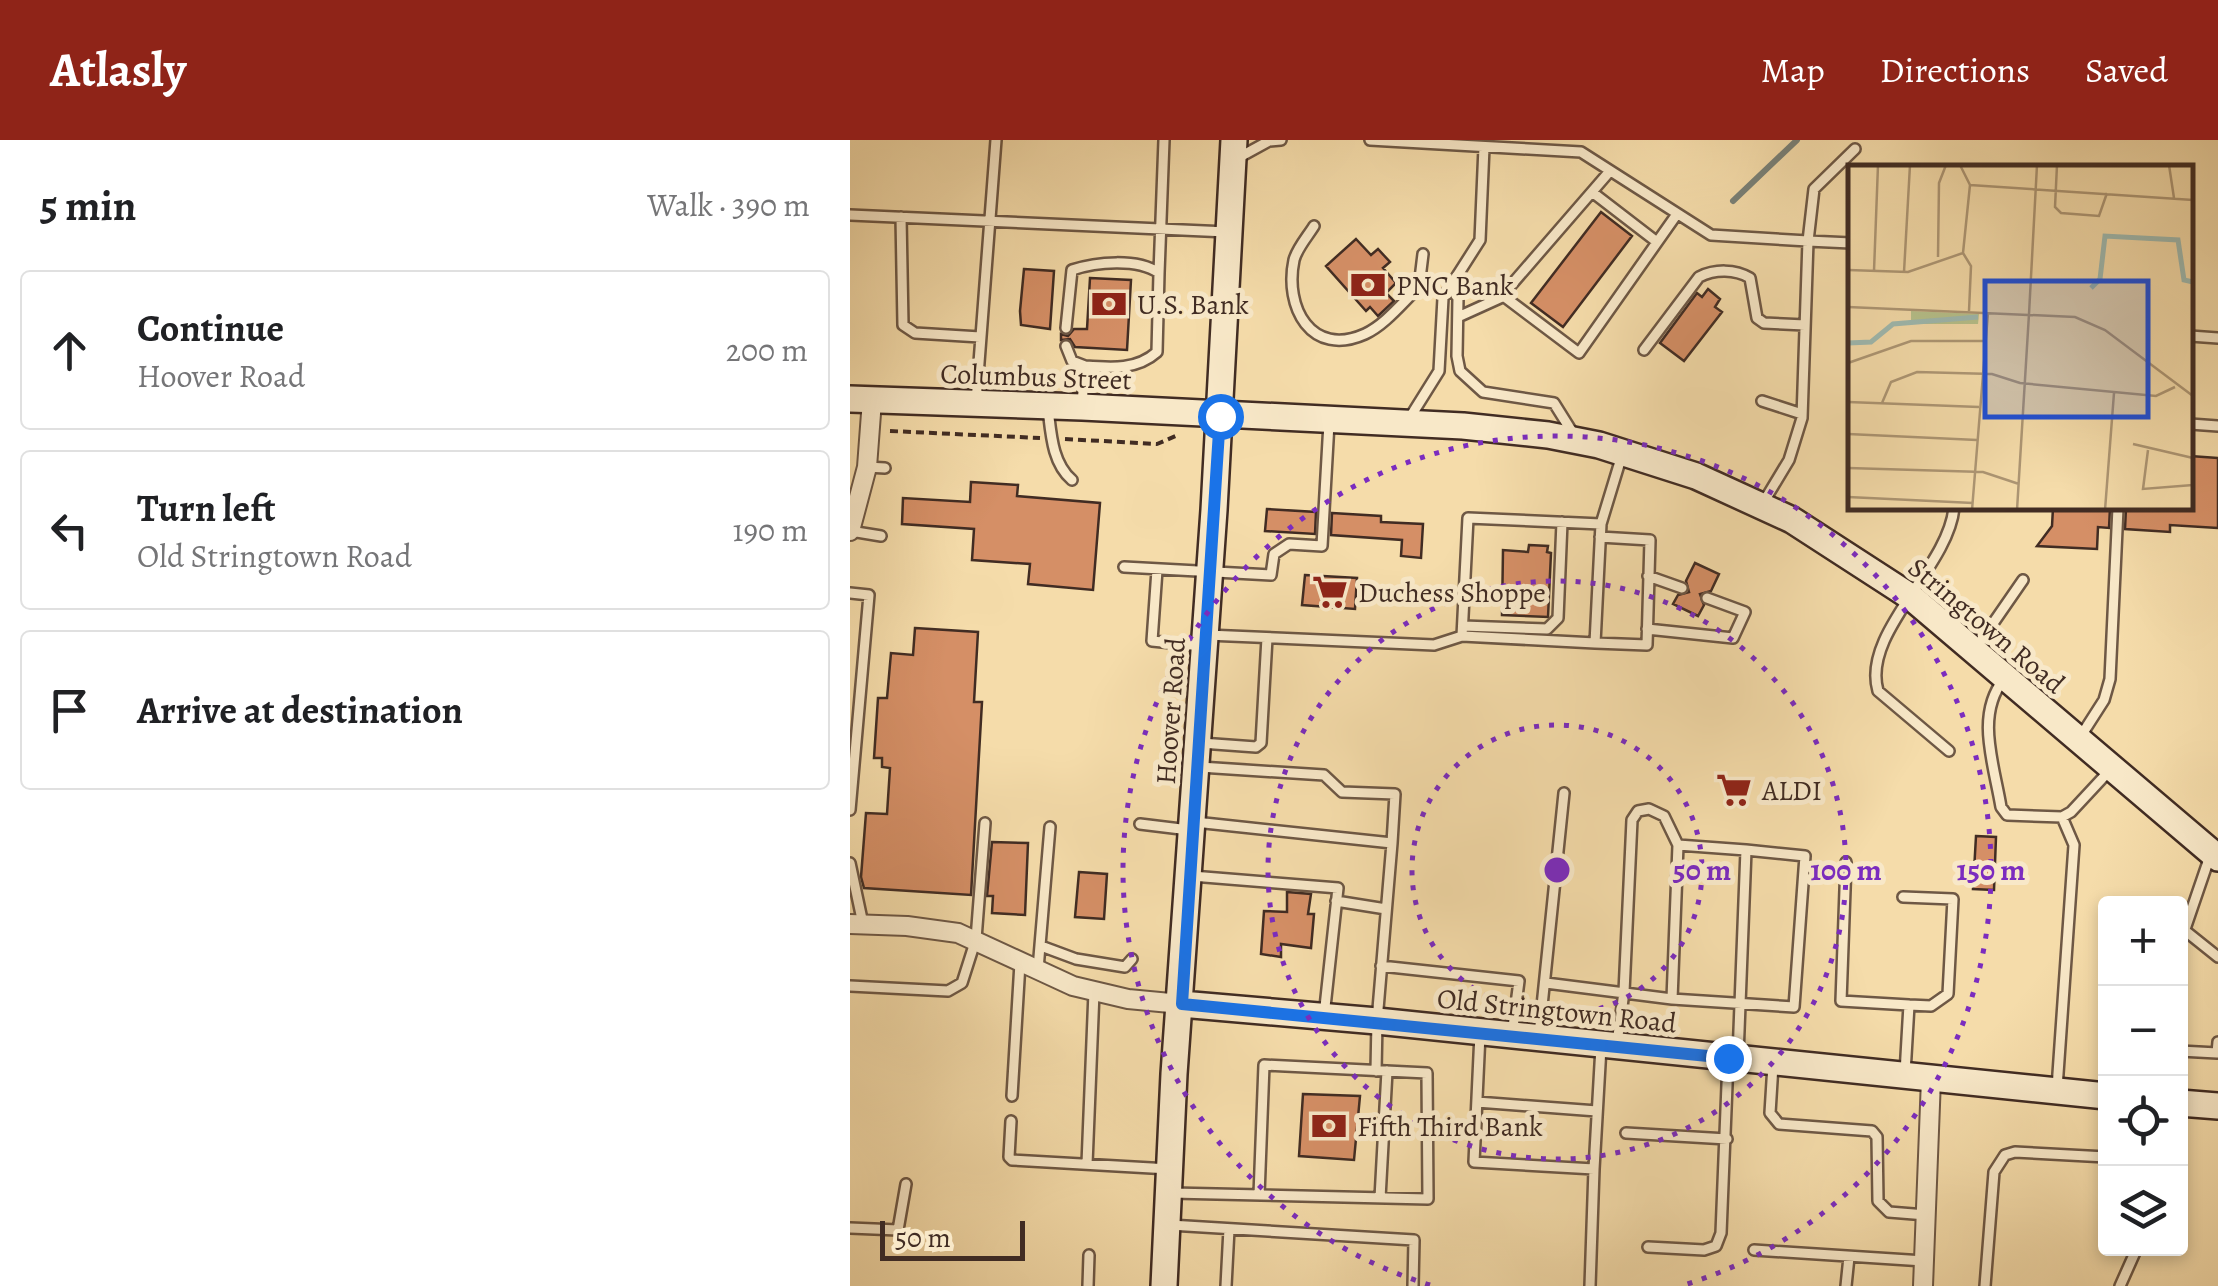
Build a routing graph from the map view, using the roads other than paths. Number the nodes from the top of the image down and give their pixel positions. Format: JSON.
{"nodes":[{"id":1,"x":996,"y":140,"type":"edge"},
{"id":2,"x":1164,"y":140,"type":"edge"},
{"id":3,"x":1282,"y":140,"type":"edge"},
{"id":4,"x":1370,"y":140,"type":"edge"},
{"id":5,"x":1484,"y":146,"type":"junction"},
{"id":6,"x":1855,"y":149,"type":"dead end"},
{"id":7,"x":1234,"y":150,"type":"edge"},
{"id":8,"x":1610,"y":171,"type":"junction"},
{"id":9,"x":1592,"y":192,"type":"junction"},
{"id":10,"x":1678,"y":214,"type":"junction"},
{"id":11,"x":850,"y":216,"type":"edge"},
{"id":12,"x":901,"y":217,"type":"junction"},
{"id":13,"x":992,"y":221,"type":"junction"},
{"id":14,"x":1314,"y":226,"type":"dead end"},
{"id":15,"x":1162,"y":228,"type":"junction"},
{"id":16,"x":1230,"y":232,"type":"junction"},
{"id":17,"x":1808,"y":241,"type":"junction"},
{"id":18,"x":1657,"y":242,"type":"junction"},
{"id":19,"x":1848,"y":243,"type":"edge"},
{"id":20,"x":1423,"y":254,"type":"dead end"},
{"id":21,"x":1159,"y":274,"type":"junction"},
{"id":22,"x":1452,"y":287,"type":"junction"},
{"id":23,"x":1502,"y":295,"type":"junction"},
{"id":24,"x":1458,"y":317,"type":"junction"},
{"id":25,"x":1805,"y":324,"type":"junction"},
{"id":26,"x":1066,"y":328,"type":"dead end"},
{"id":27,"x":2193,"y":336,"type":"edge"},
{"id":28,"x":980,"y":338,"type":"junction"},
{"id":29,"x":2218,"y":338,"type":"edge"},
{"id":30,"x":1066,"y":346,"type":"dead end"},
{"id":31,"x":1644,"y":350,"type":"dead end"},
{"id":32,"x":1085,"y":366,"type":"junction"},
{"id":33,"x":861,"y":400,"type":"edge"},
{"id":34,"x":1762,"y":401,"type":"dead end"},
{"id":35,"x":976,"y":404,"type":"junction"},
{"id":36,"x":1048,"y":406,"type":"junction"},
{"id":37,"x":1082,"y":407,"type":"junction"},
{"id":38,"x":1802,"y":414,"type":"junction"},
{"id":39,"x":1220,"y":416,"type":"junction"},
{"id":40,"x":1329,"y":420,"type":"junction"},
{"id":41,"x":1406,"y":424,"type":"junction"},
{"id":42,"x":2193,"y":424,"type":"edge"},
{"id":43,"x":2218,"y":426,"type":"edge"},
{"id":44,"x":1578,"y":440,"type":"junction"},
{"id":45,"x":1623,"y":452,"type":"junction"},
{"id":46,"x":1072,"y":480,"type":"dead end"},
{"id":47,"x":1762,"y":506,"type":"junction"},
{"id":48,"x":1953,"y":510,"type":"edge"},
{"id":49,"x":2118,"y":510,"type":"edge"},
{"id":50,"x":1562,"y":522,"type":"junction"},
{"id":51,"x":1601,"y":524,"type":"junction"},
{"id":52,"x":850,"y":531,"type":"edge"},
{"id":53,"x":881,"y":536,"type":"dead end"},
{"id":54,"x":1600,"y":536,"type":"junction"},
{"id":55,"x":1124,"y":568,"type":"dead end"},
{"id":56,"x":1157,"y":570,"type":"junction"},
{"id":57,"x":1210,"y":574,"type":"junction"},
{"id":58,"x":1648,"y":576,"type":"junction"},
{"id":59,"x":2023,"y":580,"type":"dead end"},
{"id":60,"x":1682,"y":588,"type":"dead end"},
{"id":61,"x":850,"y":593,"type":"edge"},
{"id":62,"x":1911,"y":597,"type":"junction"},
{"id":63,"x":1707,"y":598,"type":"dead end"},
{"id":64,"x":1647,"y":630,"type":"junction"},
{"id":65,"x":1462,"y":631,"type":"junction"},
{"id":66,"x":1267,"y":638,"type":"junction"},
{"id":67,"x":1205,"y":640,"type":"junction"},
{"id":68,"x":1594,"y":643,"type":"junction"},
{"id":69,"x":1974,"y":650,"type":"junction"},
{"id":70,"x":2006,"y":677,"type":"junction"},
{"id":71,"x":2078,"y":741,"type":"junction"},
{"id":72,"x":1949,"y":750,"type":"dead end"},
{"id":73,"x":1197,"y":755,"type":"junction"},
{"id":74,"x":2111,"y":769,"type":"junction"},
{"id":75,"x":1564,"y":793,"type":"dead end"},
{"id":76,"x":850,"y":810,"type":"edge"},
{"id":77,"x":2062,"y":817,"type":"junction"},
{"id":78,"x":985,"y":823,"type":"dead end"},
{"id":79,"x":1140,"y":824,"type":"dead end"},
{"id":80,"x":1192,"y":826,"type":"junction"},
{"id":81,"x":1050,"y":827,"type":"dead end"},
{"id":82,"x":1392,"y":843,"type":"junction"},
{"id":83,"x":1678,"y":845,"type":"junction"},
{"id":84,"x":1746,"y":850,"type":"junction"},
{"id":85,"x":2214,"y":855,"type":"edge"},
{"id":86,"x":1846,"y":862,"type":"dead end"},
{"id":87,"x":850,"y":863,"type":"edge"},
{"id":88,"x":1189,"y":876,"type":"junction"},
{"id":89,"x":1903,"y":897,"type":"dead end"},
{"id":90,"x":1336,"y":901,"type":"junction"},
{"id":91,"x":1386,"y":908,"type":"junction"},
{"id":92,"x":2188,"y":917,"type":"edge"},
{"id":93,"x":856,"y":924,"type":"edge"},
{"id":94,"x":2188,"y":936,"type":"edge"},
{"id":95,"x":976,"y":939,"type":"junction"},
{"id":96,"x":1041,"y":946,"type":"junction"},
{"id":97,"x":2218,"y":957,"type":"edge"},
{"id":98,"x":1132,"y":959,"type":"dead end"},
{"id":99,"x":1020,"y":960,"type":"junction"},
{"id":100,"x":1382,"y":966,"type":"junction"},
{"id":101,"x":1038,"y":970,"type":"junction"},
{"id":102,"x":1546,"y":983,"type":"junction"},
{"id":103,"x":850,"y":986,"type":"edge"},
{"id":104,"x":1094,"y":992,"type":"junction"},
{"id":105,"x":1624,"y":992,"type":"junction"},
{"id":106,"x":1672,"y":998,"type":"junction"},
{"id":107,"x":1182,"y":1004,"type":"junction"},
{"id":108,"x":1740,"y":1005,"type":"junction"},
{"id":109,"x":1909,"y":1005,"type":"junction"},
{"id":110,"x":1324,"y":1016,"type":"junction"},
{"id":111,"x":1377,"y":1021,"type":"junction"},
{"id":112,"x":1480,"y":1032,"type":"junction"},
{"id":113,"x":1512,"y":1035,"type":"junction"},
{"id":114,"x":1539,"y":1038,"type":"junction"},
{"id":115,"x":2218,"y":1042,"type":"edge"},
{"id":116,"x":1609,"y":1045,"type":"junction"},
{"id":117,"x":2188,"y":1052,"type":"edge"},
{"id":118,"x":1733,"y":1058,"type":"junction"},
{"id":119,"x":1773,"y":1062,"type":"junction"},
{"id":120,"x":1381,"y":1071,"type":"junction"},
{"id":121,"x":1904,"y":1076,"type":"junction"},
{"id":122,"x":1931,"y":1078,"type":"junction"},
{"id":123,"x":2056,"y":1091,"type":"junction"},
{"id":124,"x":2098,"y":1095,"type":"edge"},
{"id":125,"x":1012,"y":1096,"type":"dead end"},
{"id":126,"x":1478,"y":1102,"type":"junction"},
{"id":127,"x":2188,"y":1104,"type":"edge"},
{"id":128,"x":2218,"y":1106,"type":"edge"},
{"id":129,"x":1597,"y":1111,"type":"junction"},
{"id":130,"x":1010,"y":1121,"type":"dead end"},
{"id":131,"x":1626,"y":1133,"type":"dead end"},
{"id":132,"x":1727,"y":1139,"type":"junction"},
{"id":133,"x":2098,"y":1156,"type":"edge"},
{"id":134,"x":1087,"y":1164,"type":"junction"},
{"id":135,"x":1594,"y":1170,"type":"junction"},
{"id":136,"x":1169,"y":1181,"type":"junction"},
{"id":137,"x":906,"y":1184,"type":"dead end"},
{"id":138,"x":1259,"y":1195,"type":"junction"},
{"id":139,"x":1380,"y":1198,"type":"junction"},
{"id":140,"x":1926,"y":1215,"type":"junction"},
{"id":141,"x":1167,"y":1225,"type":"junction"},
{"id":142,"x":850,"y":1228,"type":"edge"},
{"id":143,"x":1229,"y":1228,"type":"junction"},
{"id":144,"x":1648,"y":1247,"type":"dead end"},
{"id":145,"x":1754,"y":1250,"type":"dead end"},
{"id":146,"x":1089,"y":1255,"type":"dead end"},
{"id":147,"x":1849,"y":1256,"type":"junction"},
{"id":148,"x":2133,"y":1256,"type":"edge"},
{"id":149,"x":1924,"y":1261,"type":"junction"},
{"id":150,"x":1088,"y":1286,"type":"edge"},
{"id":151,"x":1164,"y":1286,"type":"edge"},
{"id":152,"x":1226,"y":1286,"type":"edge"},
{"id":153,"x":1413,"y":1286,"type":"edge"},
{"id":154,"x":1590,"y":1286,"type":"edge"},
{"id":155,"x":1846,"y":1286,"type":"edge"},
{"id":156,"x":1923,"y":1286,"type":"edge"},
{"id":157,"x":1985,"y":1286,"type":"edge"},
{"id":158,"x":2120,"y":1286,"type":"edge"}],
"edges":[{"from":1,"to":13,"type":"lane"},
{"from":2,"to":15,"type":"lane"},
{"from":3,"to":7,"type":"lane"},
{"from":4,"to":5,"type":"lane"},
{"from":5,"to":8,"type":"lane"},
{"from":5,"to":22,"type":"lane"},
{"from":6,"to":17,"type":"lane"},
{"from":7,"to":16,"type":"main road","name":"Hoover Road"},
{"from":8,"to":9,"type":"lane"},
{"from":8,"to":10,"type":"lane"},
{"from":9,"to":18,"type":"lane"},
{"from":9,"to":23,"type":"lane"},
{"from":10,"to":17,"type":"lane"},
{"from":10,"to":18,"type":"lane"},
{"from":11,"to":12,"type":"lane"},
{"from":12,"to":13,"type":"lane"},
{"from":12,"to":28,"type":"lane"},
{"from":13,"to":15,"type":"lane"},
{"from":13,"to":28,"type":"lane"},
{"from":14,"to":20,"type":"lane"},
{"from":15,"to":16,"type":"lane"},
{"from":15,"to":21,"type":"lane"},
{"from":16,"to":39,"type":"main road","name":"Hoover Road"},
{"from":17,"to":19,"type":"lane"},
{"from":17,"to":25,"type":"lane"},
{"from":18,"to":23,"type":"lane"},
{"from":21,"to":26,"type":"lane"},
{"from":21,"to":32,"type":"lane"},
{"from":22,"to":24,"type":"lane"},
{"from":22,"to":41,"type":"lane"},
{"from":23,"to":24,"type":"lane"},
{"from":24,"to":44,"type":"lane"},
{"from":25,"to":31,"type":"lane"},
{"from":25,"to":38,"type":"lane"},
{"from":27,"to":29,"type":"lane"},
{"from":28,"to":35,"type":"lane"},
{"from":30,"to":32,"type":"lane"},
{"from":32,"to":37,"type":"lane"},
{"from":33,"to":35,"type":"main road","name":"Columbus Street"},
{"from":33,"to":52,"type":"street"},
{"from":34,"to":38,"type":"lane"},
{"from":35,"to":36,"type":"main road","name":"Columbus Street"},
{"from":36,"to":37,"type":"main road","name":"Columbus Street"},
{"from":36,"to":46,"type":"lane"},
{"from":37,"to":39,"type":"main road","name":"Columbus Street"},
{"from":38,"to":47,"type":"lane"},
{"from":39,"to":40,"type":"main road","name":"Stringtown Road"},
{"from":39,"to":57,"type":"main road","name":"Hoover Road"},
{"from":40,"to":41,"type":"main road","name":"Stringtown Road"},
{"from":40,"to":57,"type":"lane"},
{"from":41,"to":44,"type":"main road","name":"Stringtown Road"},
{"from":42,"to":43,"type":"lane"},
{"from":44,"to":45,"type":"main road","name":"Stringtown Road"},
{"from":45,"to":47,"type":"main road","name":"Stringtown Road"},
{"from":45,"to":51,"type":"lane"},
{"from":47,"to":62,"type":"main road","name":"Stringtown Road"},
{"from":48,"to":62,"type":"lane"},
{"from":49,"to":71,"type":"lane"},
{"from":50,"to":51,"type":"lane"},
{"from":50,"to":65,"type":"lane"},
{"from":50,"to":65,"type":"lane"},
{"from":51,"to":54,"type":"lane"},
{"from":52,"to":53,"type":"lane"},
{"from":54,"to":58,"type":"lane"},
{"from":54,"to":68,"type":"lane"},
{"from":55,"to":56,"type":"lane"},
{"from":56,"to":57,"type":"lane"},
{"from":56,"to":67,"type":"lane"},
{"from":57,"to":67,"type":"main road","name":"Hoover Road"},
{"from":58,"to":60,"type":"lane"},
{"from":58,"to":64,"type":"lane"},
{"from":59,"to":69,"type":"lane"},
{"from":61,"to":76,"type":"lane"},
{"from":62,"to":69,"type":"main road","name":"Stringtown Road"},
{"from":62,"to":72,"type":"lane"},
{"from":63,"to":64,"type":"lane"},
{"from":64,"to":68,"type":"lane"},
{"from":65,"to":66,"type":"lane"},
{"from":65,"to":68,"type":"lane"},
{"from":66,"to":67,"type":"lane"},
{"from":66,"to":73,"type":"lane"},
{"from":67,"to":73,"type":"main road","name":"Hoover Road"},
{"from":69,"to":70,"type":"main road","name":"Stringtown Road"},
{"from":70,"to":71,"type":"main road","name":"Stringtown Road"},
{"from":70,"to":77,"type":"lane"},
{"from":71,"to":74,"type":"main road","name":"Stringtown Road"},
{"from":73,"to":80,"type":"main road","name":"Hoover Road"},
{"from":73,"to":82,"type":"lane"},
{"from":74,"to":77,"type":"lane"},
{"from":74,"to":85,"type":"main road","name":"Stringtown Road"},
{"from":75,"to":102,"type":"lane"},
{"from":77,"to":123,"type":"lane"},
{"from":78,"to":95,"type":"lane"},
{"from":79,"to":80,"type":"lane"},
{"from":80,"to":82,"type":"lane"},
{"from":80,"to":88,"type":"main road","name":"Hoover Road"},
{"from":81,"to":96,"type":"lane"},
{"from":82,"to":91,"type":"lane"},
{"from":83,"to":84,"type":"lane"},
{"from":83,"to":105,"type":"lane"},
{"from":83,"to":106,"type":"lane"},
{"from":84,"to":108,"type":"lane"},
{"from":84,"to":108,"type":"lane"},
{"from":85,"to":92,"type":"lane"},
{"from":86,"to":109,"type":"lane"},
{"from":87,"to":93,"type":"lane"},
{"from":88,"to":90,"type":"lane"},
{"from":88,"to":107,"type":"main road","name":"Hoover Road"},
{"from":89,"to":109,"type":"lane"},
{"from":90,"to":91,"type":"lane"},
{"from":90,"to":110,"type":"lane"},
{"from":91,"to":100,"type":"lane"},
{"from":93,"to":95,"type":"street"},
{"from":94,"to":97,"type":"lane"},
{"from":95,"to":99,"type":"street"},
{"from":95,"to":103,"type":"lane"},
{"from":96,"to":98,"type":"lane"},
{"from":96,"to":101,"type":"lane"},
{"from":99,"to":101,"type":"street"},
{"from":99,"to":125,"type":"lane"},
{"from":100,"to":111,"type":"lane"},
{"from":100,"to":113,"type":"lane"},
{"from":101,"to":104,"type":"street"},
{"from":102,"to":105,"type":"lane"},
{"from":102,"to":114,"type":"lane"},
{"from":104,"to":107,"type":"street"},
{"from":104,"to":134,"type":"lane"},
{"from":105,"to":106,"type":"lane"},
{"from":105,"to":116,"type":"lane"},
{"from":106,"to":108,"type":"lane"},
{"from":107,"to":110,"type":"main road","name":"Old Stringtown Road"},
{"from":107,"to":136,"type":"main road","name":"Hoover Road"},
{"from":108,"to":118,"type":"lane"},
{"from":109,"to":121,"type":"lane"},
{"from":110,"to":111,"type":"main road","name":"Old Stringtown Road"},
{"from":111,"to":112,"type":"main road","name":"Old Stringtown Road"},
{"from":111,"to":120,"type":"lane"},
{"from":112,"to":113,"type":"main road","name":"Old Stringtown Road"},
{"from":112,"to":126,"type":"lane"},
{"from":113,"to":114,"type":"main road","name":"Old Stringtown Road"},
{"from":114,"to":116,"type":"main road","name":"Old Stringtown Road"},
{"from":115,"to":117,"type":"lane"},
{"from":116,"to":118,"type":"main road","name":"Old Stringtown Road"},
{"from":116,"to":129,"type":"lane"},
{"from":118,"to":119,"type":"main road","name":"Old Stringtown Road"},
{"from":118,"to":132,"type":"lane"},
{"from":119,"to":121,"type":"main road","name":"Old Stringtown Road"},
{"from":119,"to":140,"type":"lane"},
{"from":120,"to":138,"type":"lane"},
{"from":120,"to":139,"type":"lane"},
{"from":120,"to":139,"type":"lane"},
{"from":121,"to":122,"type":"main road","name":"Old Stringtown Road"},
{"from":122,"to":123,"type":"main road","name":"Old Stringtown Road"},
{"from":122,"to":140,"type":"street"},
{"from":123,"to":124,"type":"main road","name":"Old Stringtown Road"},
{"from":126,"to":129,"type":"lane"},
{"from":126,"to":135,"type":"lane"},
{"from":127,"to":128,"type":"main road"},
{"from":129,"to":135,"type":"lane"},
{"from":130,"to":134,"type":"lane"},
{"from":131,"to":132,"type":"lane"},
{"from":132,"to":144,"type":"lane"},
{"from":133,"to":157,"type":"lane"},
{"from":134,"to":136,"type":"lane"},
{"from":135,"to":154,"type":"lane"},
{"from":136,"to":138,"type":"lane"},
{"from":136,"to":141,"type":"main road","name":"Hoover Road"},
{"from":137,"to":142,"type":"lane"},
{"from":138,"to":139,"type":"lane"},
{"from":140,"to":149,"type":"street"},
{"from":141,"to":143,"type":"lane"},
{"from":141,"to":151,"type":"main road","name":"Hoover Road"},
{"from":143,"to":152,"type":"lane"},
{"from":143,"to":153,"type":"lane"},
{"from":145,"to":147,"type":"lane"},
{"from":146,"to":150,"type":"lane"},
{"from":147,"to":149,"type":"lane"},
{"from":147,"to":155,"type":"lane"},
{"from":148,"to":158,"type":"lane"},
{"from":149,"to":156,"type":"street"}]}
